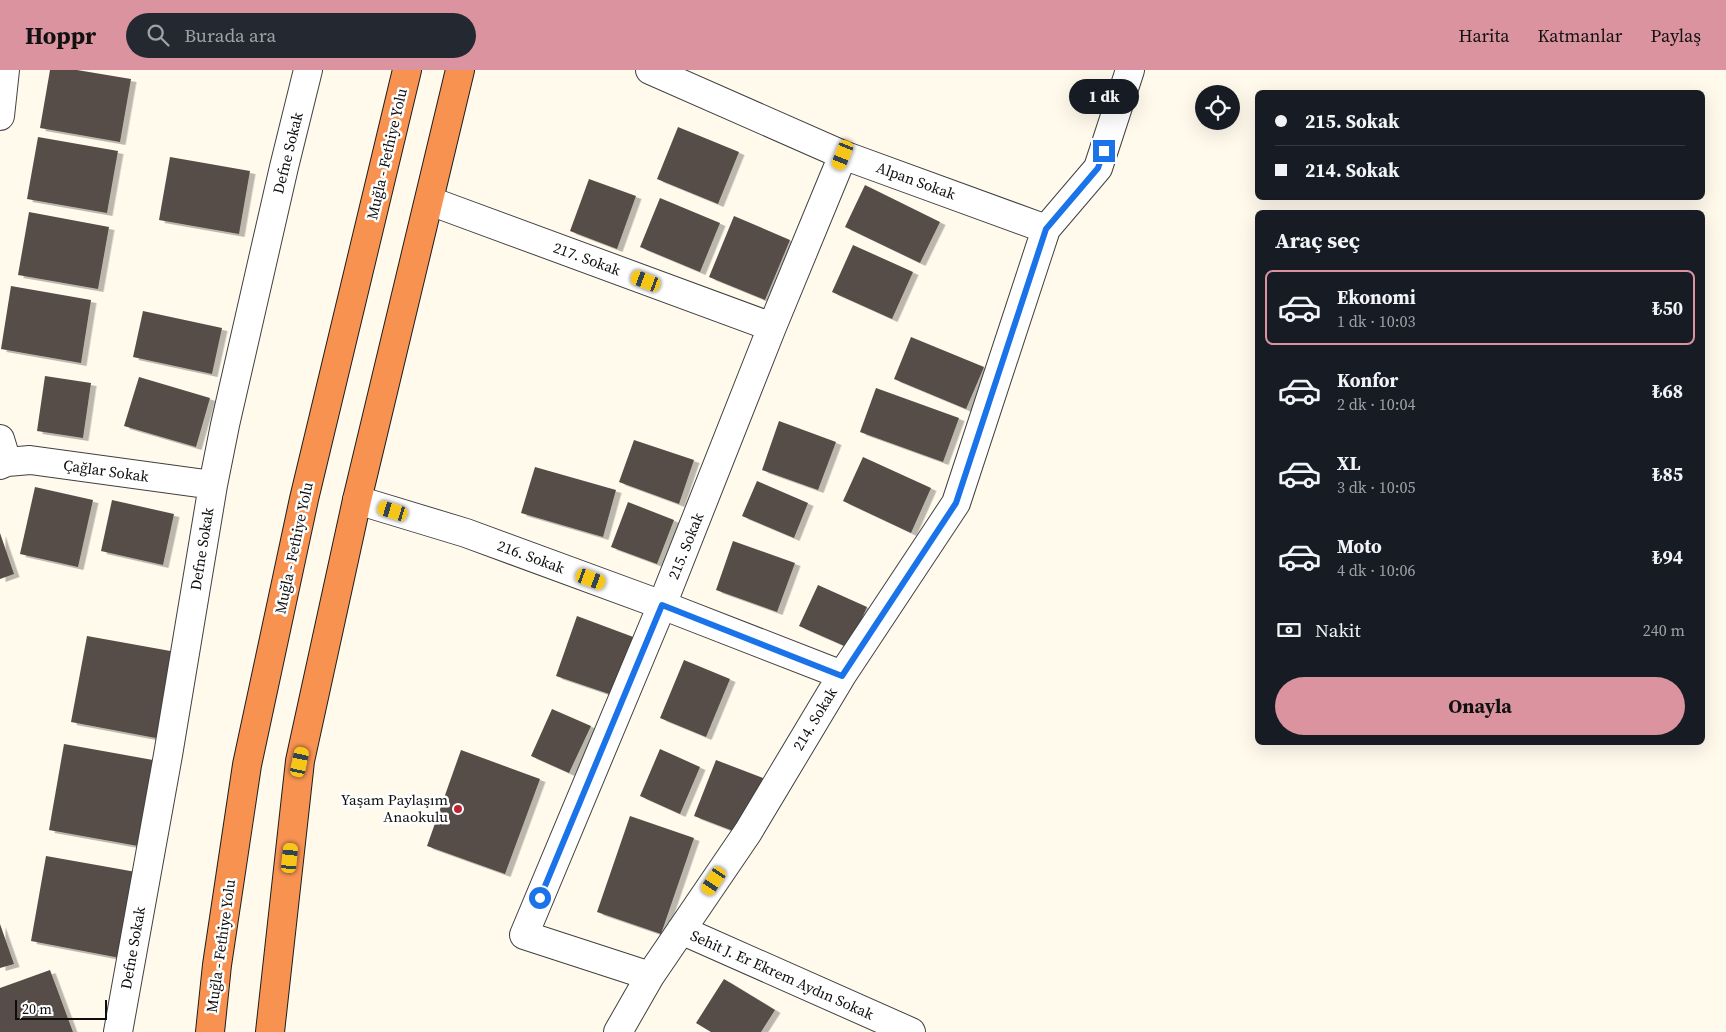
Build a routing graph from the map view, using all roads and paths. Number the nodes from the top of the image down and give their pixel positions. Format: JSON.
{"nodes":[{"id":1,"x":6,"y":70,"type":"edge"},
{"id":2,"x":308,"y":70,"type":"edge"},
{"id":3,"x":407,"y":70,"type":"edge"},
{"id":4,"x":460,"y":70,"type":"edge"},
{"id":5,"x":650,"y":70,"type":"edge"},
{"id":6,"x":1130,"y":70,"type":"edge"},
{"id":7,"x":0,"y":116,"type":"edge"},
{"id":8,"x":843,"y":155,"type":"junction"},
{"id":9,"x":430,"y":201,"type":"junction"},
{"id":10,"x":1046,"y":229,"type":"junction"},
{"id":11,"x":772,"y":327,"type":"junction"},
{"id":12,"x":2,"y":455,"type":"edge"},
{"id":13,"x":213,"y":485,"type":"junction"},
{"id":14,"x":356,"y":500,"type":"junction"},
{"id":15,"x":662,"y":605,"type":"junction"},
{"id":16,"x":842,"y":676,"type":"junction"},
{"id":17,"x":681,"y":930,"type":"junction"},
{"id":18,"x":650,"y":976,"type":"junction"},
{"id":19,"x":118,"y":1032,"type":"edge"},
{"id":20,"x":210,"y":1032,"type":"edge"},
{"id":21,"x":270,"y":1032,"type":"edge"},
{"id":22,"x":618,"y":1032,"type":"edge"},
{"id":23,"x":911,"y":1032,"type":"edge"}],
"edges":[{"from":1,"to":7,"type":"street"},
{"from":2,"to":13,"type":"street","name":"Defne Sokak"},
{"from":3,"to":20,"type":"highway","name":"Muğla - Fethiye Yolu"},
{"from":4,"to":9,"type":"highway"},
{"from":5,"to":8,"type":"street","name":"Alpan Sokak"},
{"from":6,"to":10,"type":"street","name":"214. Sokak"},
{"from":8,"to":10,"type":"street","name":"Alpan Sokak"},
{"from":8,"to":11,"type":"street","name":"215. Sokak"},
{"from":9,"to":11,"type":"street","name":"217. Sokak"},
{"from":9,"to":14,"type":"highway"},
{"from":10,"to":16,"type":"street","name":"214. Sokak"},
{"from":11,"to":15,"type":"street","name":"215. Sokak"},
{"from":12,"to":13,"type":"street","name":"Çağlar Sokak"},
{"from":13,"to":19,"type":"street","name":"Defne Sokak"},
{"from":14,"to":15,"type":"street","name":"216. Sokak"},
{"from":14,"to":21,"type":"highway"},
{"from":15,"to":16,"type":"street","name":"216. Sokak"},
{"from":15,"to":18,"type":"street","name":"215. Sokak"},
{"from":16,"to":17,"type":"street","name":"214. Sokak"},
{"from":17,"to":18,"type":"street","name":"214. Sokak"},
{"from":17,"to":23,"type":"street","name":"Sehit J. Er Ekrem Aydın Sokak"},
{"from":18,"to":22,"type":"street","name":"214. Sokak"}]}
